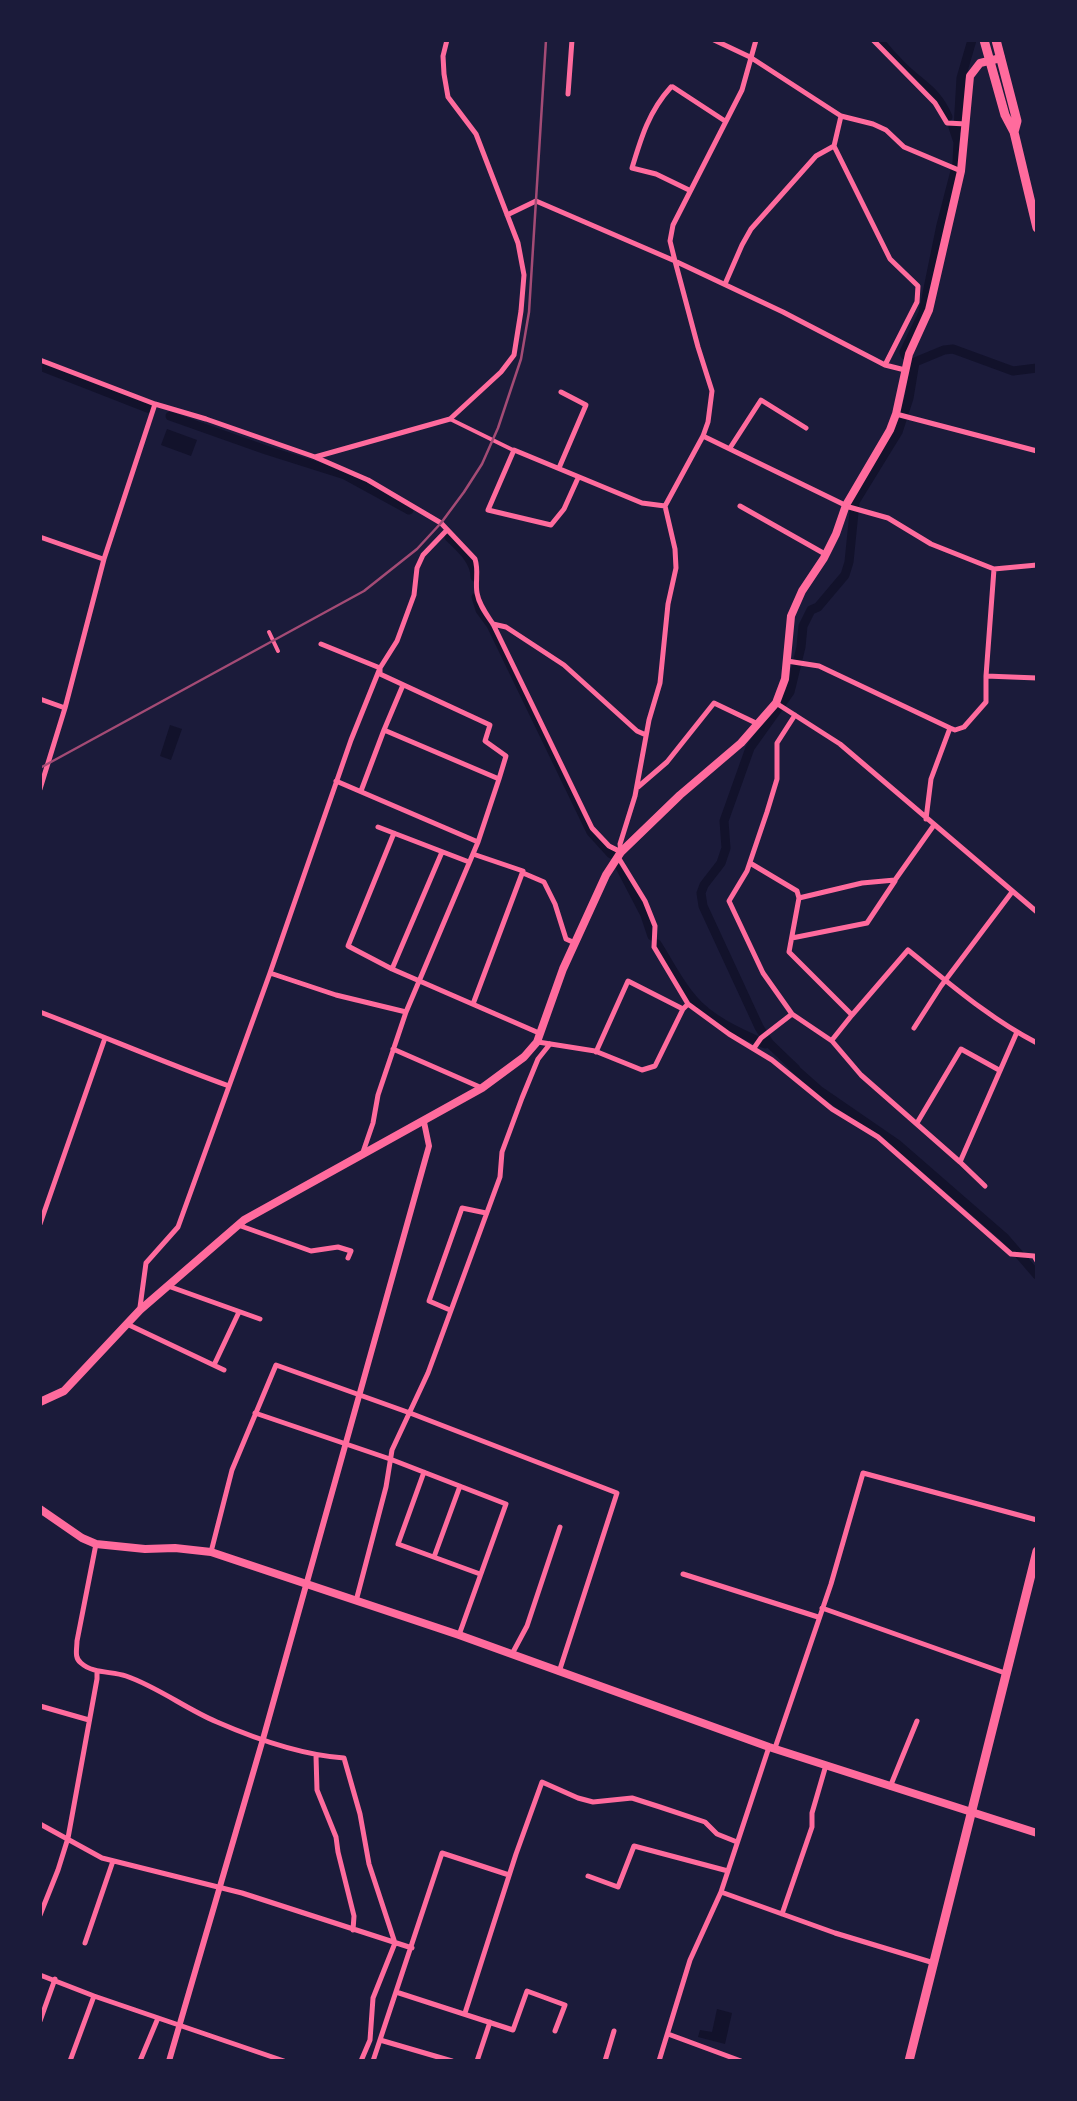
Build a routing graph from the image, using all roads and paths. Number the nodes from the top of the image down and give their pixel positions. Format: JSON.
{"nodes":[{"id":1,"x":446,"y":40,"type":"edge"},
{"id":2,"x":572,"y":40,"type":"edge"},
{"id":3,"x":714,"y":40,"type":"edge"},
{"id":4,"x":756,"y":40,"type":"edge"},
{"id":5,"x":873,"y":40,"type":"edge"},
{"id":6,"x":984,"y":40,"type":"edge"},
{"id":7,"x":996,"y":40,"type":"edge"},
{"id":8,"x":750,"y":57,"type":"junction"},
{"id":9,"x":1001,"y":58,"type":"junction"},
{"id":10,"x":989,"y":60,"type":"junction"},
{"id":11,"x":568,"y":94,"type":"dead end"},
{"id":12,"x":841,"y":116,"type":"junction"},
{"id":13,"x":726,"y":122,"type":"junction"},
{"id":14,"x":960,"y":123,"type":"junction"},
{"id":15,"x":1014,"y":132,"type":"junction"},
{"id":16,"x":834,"y":146,"type":"junction"},
{"id":17,"x":957,"y":169,"type":"junction"},
{"id":18,"x":689,"y":190,"type":"junction"},
{"id":19,"x":508,"y":215,"type":"junction"},
{"id":20,"x":1037,"y":228,"type":"edge"},
{"id":21,"x":676,"y":261,"type":"junction"},
{"id":22,"x":725,"y":284,"type":"junction"},
{"id":23,"x":40,"y":360,"type":"edge"},
{"id":24,"x":885,"y":366,"type":"junction"},
{"id":25,"x":904,"y":370,"type":"junction"},
{"id":26,"x":560,"y":392,"type":"dead end"},
{"id":27,"x":154,"y":404,"type":"junction"},
{"id":28,"x":899,"y":414,"type":"junction"},
{"id":29,"x":450,"y":419,"type":"junction"},
{"id":30,"x":806,"y":428,"type":"dead end"},
{"id":31,"x":703,"y":436,"type":"junction"},
{"id":32,"x":730,"y":448,"type":"junction"},
{"id":33,"x":514,"y":450,"type":"junction"},
{"id":34,"x":1037,"y":451,"type":"edge"},
{"id":35,"x":315,"y":458,"type":"junction"},
{"id":36,"x":559,"y":469,"type":"junction"},
{"id":37,"x":578,"y":478,"type":"junction"},
{"id":38,"x":665,"y":506,"type":"junction"},
{"id":39,"x":740,"y":506,"type":"dead end"},
{"id":40,"x":848,"y":506,"type":"junction"},
{"id":41,"x":448,"y":530,"type":"junction"},
{"id":42,"x":40,"y":537,"type":"edge"},
{"id":43,"x":826,"y":554,"type":"junction"},
{"id":44,"x":104,"y":559,"type":"junction"},
{"id":45,"x":1037,"y":565,"type":"edge"},
{"id":46,"x":994,"y":569,"type":"junction"},
{"id":47,"x":493,"y":624,"type":"junction"},
{"id":48,"x":269,"y":632,"type":"dead end"},
{"id":49,"x":321,"y":644,"type":"dead end"},
{"id":50,"x":278,"y":650,"type":"dead end"},
{"id":51,"x":790,"y":662,"type":"junction"},
{"id":52,"x":380,"y":668,"type":"junction"},
{"id":53,"x":986,"y":676,"type":"junction"},
{"id":54,"x":1037,"y":678,"type":"edge"},
{"id":55,"x":403,"y":685,"type":"junction"},
{"id":56,"x":40,"y":698,"type":"edge"},
{"id":57,"x":777,"y":704,"type":"junction"},
{"id":58,"x":65,"y":708,"type":"junction"},
{"id":59,"x":796,"y":715,"type":"junction"},
{"id":60,"x":758,"y":724,"type":"junction"},
{"id":61,"x":950,"y":728,"type":"junction"},
{"id":62,"x":384,"y":730,"type":"junction"},
{"id":63,"x":646,"y":735,"type":"junction"},
{"id":64,"x":499,"y":779,"type":"junction"},
{"id":65,"x":336,"y":781,"type":"junction"},
{"id":66,"x":636,"y":789,"type":"junction"},
{"id":67,"x":40,"y":790,"type":"edge"},
{"id":68,"x":361,"y":790,"type":"junction"},
{"id":69,"x":926,"y":818,"type":"junction"},
{"id":70,"x":934,"y":825,"type":"junction"},
{"id":71,"x":378,"y":827,"type":"dead end"},
{"id":72,"x":394,"y":833,"type":"junction"},
{"id":73,"x":478,"y":842,"type":"junction"},
{"id":74,"x":442,"y":852,"type":"junction"},
{"id":75,"x":473,"y":854,"type":"junction"},
{"id":76,"x":619,"y":855,"type":"junction"},
{"id":77,"x":469,"y":862,"type":"junction"},
{"id":78,"x":750,"y":863,"type":"junction"},
{"id":79,"x":522,"y":873,"type":"junction"},
{"id":80,"x":895,"y":880,"type":"junction"},
{"id":81,"x":1012,"y":892,"type":"junction"},
{"id":82,"x":799,"y":898,"type":"junction"},
{"id":83,"x":1037,"y":912,"type":"edge"},
{"id":84,"x":792,"y":938,"type":"junction"},
{"id":85,"x":575,"y":944,"type":"junction"},
{"id":86,"x":392,"y":969,"type":"junction"},
{"id":87,"x":270,"y":974,"type":"junction"},
{"id":88,"x":945,"y":980,"type":"junction"},
{"id":89,"x":419,"y":981,"type":"junction"},
{"id":90,"x":473,"y":1004,"type":"junction"},
{"id":91,"x":686,"y":1007,"type":"junction"},
{"id":92,"x":40,"y":1012,"type":"edge"},
{"id":93,"x":406,"y":1012,"type":"junction"},
{"id":94,"x":792,"y":1014,"type":"junction"},
{"id":95,"x":852,"y":1015,"type":"junction"},
{"id":96,"x":914,"y":1028,"type":"dead end"},
{"id":97,"x":1016,"y":1032,"type":"junction"},
{"id":98,"x":106,"y":1037,"type":"junction"},
{"id":99,"x":540,"y":1038,"type":"junction"},
{"id":100,"x":760,"y":1041,"type":"junction"},
{"id":101,"x":832,"y":1041,"type":"junction"},
{"id":102,"x":1037,"y":1043,"type":"edge"},
{"id":103,"x":550,"y":1044,"type":"junction"},
{"id":104,"x":393,"y":1049,"type":"junction"},
{"id":105,"x":596,"y":1052,"type":"junction"},
{"id":106,"x":1000,"y":1070,"type":"junction"},
{"id":107,"x":228,"y":1086,"type":"junction"},
{"id":108,"x":482,"y":1088,"type":"junction"},
{"id":109,"x":424,"y":1122,"type":"junction"},
{"id":110,"x":916,"y":1122,"type":"junction"},
{"id":111,"x":363,"y":1152,"type":"junction"},
{"id":112,"x":960,"y":1162,"type":"junction"},
{"id":113,"x":984,"y":1186,"type":"dead end"},
{"id":114,"x":486,"y":1214,"type":"junction"},
{"id":115,"x":40,"y":1224,"type":"edge"},
{"id":116,"x":238,"y":1225,"type":"junction"},
{"id":117,"x":348,"y":1258,"type":"dead end"},
{"id":118,"x":1037,"y":1260,"type":"edge"},
{"id":119,"x":168,"y":1286,"type":"junction"},
{"id":120,"x":140,"y":1310,"type":"junction"},
{"id":121,"x":451,"y":1310,"type":"junction"},
{"id":122,"x":239,"y":1312,"type":"junction"},
{"id":123,"x":260,"y":1319,"type":"dead end"},
{"id":124,"x":127,"y":1324,"type":"junction"},
{"id":125,"x":214,"y":1364,"type":"junction"},
{"id":126,"x":224,"y":1370,"type":"dead end"},
{"id":127,"x":360,"y":1396,"type":"junction"},
{"id":128,"x":40,"y":1402,"type":"edge"},
{"id":129,"x":256,"y":1413,"type":"junction"},
{"id":130,"x":410,"y":1413,"type":"junction"},
{"id":131,"x":346,"y":1445,"type":"junction"},
{"id":132,"x":390,"y":1459,"type":"junction"},
{"id":133,"x":424,"y":1472,"type":"junction"},
{"id":134,"x":460,"y":1486,"type":"junction"},
{"id":135,"x":40,"y":1509,"type":"edge"},
{"id":136,"x":1037,"y":1520,"type":"edge"},
{"id":137,"x":560,"y":1528,"type":"dead end"},
{"id":138,"x":96,"y":1544,"type":"junction"},
{"id":139,"x":1037,"y":1551,"type":"edge"},
{"id":140,"x":210,"y":1552,"type":"junction"},
{"id":141,"x":434,"y":1557,"type":"junction"},
{"id":142,"x":480,"y":1574,"type":"junction"},
{"id":143,"x":683,"y":1574,"type":"dead end"},
{"id":144,"x":307,"y":1586,"type":"junction"},
{"id":145,"x":356,"y":1601,"type":"junction"},
{"id":146,"x":822,"y":1608,"type":"junction"},
{"id":147,"x":820,"y":1617,"type":"junction"},
{"id":148,"x":459,"y":1635,"type":"junction"},
{"id":149,"x":512,"y":1654,"type":"junction"},
{"id":150,"x":97,"y":1671,"type":"junction"},
{"id":151,"x":559,"y":1672,"type":"junction"},
{"id":152,"x":1005,"y":1673,"type":"junction"},
{"id":153,"x":40,"y":1706,"type":"edge"},
{"id":154,"x":89,"y":1720,"type":"junction"},
{"id":155,"x":916,"y":1721,"type":"dead end"},
{"id":156,"x":264,"y":1739,"type":"junction"},
{"id":157,"x":772,"y":1747,"type":"junction"},
{"id":158,"x":316,"y":1756,"type":"junction"},
{"id":159,"x":826,"y":1766,"type":"junction"},
{"id":160,"x":890,"y":1787,"type":"junction"},
{"id":161,"x":973,"y":1813,"type":"junction"},
{"id":162,"x":40,"y":1824,"type":"edge"},
{"id":163,"x":1037,"y":1833,"type":"edge"},
{"id":164,"x":68,"y":1838,"type":"junction"},
{"id":165,"x":737,"y":1842,"type":"junction"},
{"id":166,"x":113,"y":1861,"type":"junction"},
{"id":167,"x":728,"y":1871,"type":"junction"},
{"id":168,"x":510,"y":1875,"type":"junction"},
{"id":169,"x":588,"y":1876,"type":"dead end"},
{"id":170,"x":219,"y":1888,"type":"junction"},
{"id":171,"x":720,"y":1892,"type":"junction"},
{"id":172,"x":40,"y":1914,"type":"edge"},
{"id":173,"x":782,"y":1914,"type":"junction"},
{"id":174,"x":353,"y":1930,"type":"junction"},
{"id":175,"x":85,"y":1943,"type":"dead end"},
{"id":176,"x":394,"y":1943,"type":"junction"},
{"id":177,"x":412,"y":1948,"type":"junction"},
{"id":178,"x":934,"y":1962,"type":"junction"},
{"id":179,"x":40,"y":1974,"type":"edge"},
{"id":180,"x":55,"y":1979,"type":"junction"},
{"id":181,"x":396,"y":1992,"type":"junction"},
{"id":182,"x":94,"y":1996,"type":"junction"},
{"id":183,"x":464,"y":2013,"type":"junction"},
{"id":184,"x":158,"y":2018,"type":"junction"},
{"id":185,"x":40,"y":2021,"type":"edge"},
{"id":186,"x":490,"y":2022,"type":"junction"},
{"id":187,"x":180,"y":2024,"type":"junction"},
{"id":188,"x":555,"y":2031,"type":"dead end"},
{"id":189,"x":614,"y":2031,"type":"dead end"},
{"id":190,"x":668,"y":2034,"type":"junction"},
{"id":191,"x":380,"y":2040,"type":"junction"},
{"id":192,"x":70,"y":2061,"type":"edge"},
{"id":193,"x":140,"y":2061,"type":"edge"},
{"id":194,"x":169,"y":2061,"type":"edge"},
{"id":195,"x":284,"y":2061,"type":"edge"},
{"id":196,"x":361,"y":2061,"type":"edge"},
{"id":197,"x":373,"y":2061,"type":"edge"},
{"id":198,"x":452,"y":2061,"type":"edge"},
{"id":199,"x":477,"y":2061,"type":"edge"},
{"id":200,"x":605,"y":2061,"type":"edge"},
{"id":201,"x":660,"y":2061,"type":"edge"},
{"id":202,"x":741,"y":2061,"type":"edge"},
{"id":203,"x":910,"y":2061,"type":"edge"}],
"edges":[{"from":1,"to":19,"type":"street"},
{"from":2,"to":11,"type":"street"},
{"from":3,"to":8,"type":"street"},
{"from":4,"to":8,"type":"street"},
{"from":5,"to":14,"type":"street"},
{"from":6,"to":10,"type":"highway"},
{"from":7,"to":9,"type":"highway"},
{"from":8,"to":12,"type":"street"},
{"from":8,"to":13,"type":"street"},
{"from":9,"to":10,"type":"main road"},
{"from":9,"to":15,"type":"highway"},
{"from":10,"to":14,"type":"main road"},
{"from":10,"to":15,"type":"highway"},
{"from":12,"to":16,"type":"street"},
{"from":12,"to":17,"type":"street"},
{"from":13,"to":18,"type":"street"},
{"from":13,"to":18,"type":"street"},
{"from":14,"to":17,"type":"main road"},
{"from":15,"to":20,"type":"highway"},
{"from":16,"to":22,"type":"street"},
{"from":16,"to":24,"type":"street"},
{"from":17,"to":25,"type":"main road"},
{"from":18,"to":21,"type":"street"},
{"from":19,"to":21,"type":"street"},
{"from":19,"to":29,"type":"street"},
{"from":21,"to":22,"type":"street"},
{"from":21,"to":31,"type":"street"},
{"from":22,"to":24,"type":"street"},
{"from":23,"to":27,"type":"street"},
{"from":24,"to":25,"type":"street"},
{"from":25,"to":28,"type":"main road"},
{"from":26,"to":36,"type":"street"},
{"from":27,"to":35,"type":"street"},
{"from":27,"to":44,"type":"street"},
{"from":28,"to":34,"type":"street"},
{"from":28,"to":40,"type":"main road"},
{"from":29,"to":33,"type":"street"},
{"from":29,"to":35,"type":"street"},
{"from":30,"to":32,"type":"street"},
{"from":31,"to":32,"type":"street"},
{"from":31,"to":38,"type":"street"},
{"from":32,"to":40,"type":"street"},
{"from":33,"to":36,"type":"street"},
{"from":33,"to":37,"type":"street"},
{"from":35,"to":41,"type":"street"},
{"from":36,"to":37,"type":"street"},
{"from":37,"to":38,"type":"street"},
{"from":38,"to":63,"type":"street"},
{"from":39,"to":43,"type":"street"},
{"from":40,"to":43,"type":"main road"},
{"from":40,"to":46,"type":"street"},
{"from":41,"to":47,"type":"street"},
{"from":41,"to":52,"type":"street"},
{"from":42,"to":44,"type":"street"},
{"from":43,"to":51,"type":"main road"},
{"from":44,"to":58,"type":"street"},
{"from":45,"to":46,"type":"street"},
{"from":46,"to":53,"type":"street"},
{"from":47,"to":63,"type":"street"},
{"from":47,"to":76,"type":"street"},
{"from":48,"to":50,"type":"street"},
{"from":49,"to":52,"type":"street"},
{"from":51,"to":57,"type":"main road"},
{"from":51,"to":61,"type":"street"},
{"from":52,"to":55,"type":"street"},
{"from":52,"to":65,"type":"street"},
{"from":53,"to":54,"type":"street"},
{"from":53,"to":61,"type":"street"},
{"from":55,"to":62,"type":"street"},
{"from":55,"to":64,"type":"street"},
{"from":56,"to":58,"type":"street"},
{"from":57,"to":59,"type":"street"},
{"from":57,"to":60,"type":"main road"},
{"from":58,"to":67,"type":"street"},
{"from":59,"to":69,"type":"street"},
{"from":59,"to":78,"type":"street"},
{"from":60,"to":66,"type":"street"},
{"from":60,"to":76,"type":"main road"},
{"from":61,"to":69,"type":"street"},
{"from":62,"to":64,"type":"street"},
{"from":62,"to":68,"type":"street"},
{"from":63,"to":66,"type":"street"},
{"from":64,"to":73,"type":"street"},
{"from":65,"to":68,"type":"street"},
{"from":65,"to":87,"type":"street"},
{"from":66,"to":76,"type":"street"},
{"from":68,"to":73,"type":"street"},
{"from":69,"to":70,"type":"street"},
{"from":70,"to":80,"type":"street"},
{"from":70,"to":81,"type":"street"},
{"from":71,"to":72,"type":"street"},
{"from":72,"to":74,"type":"street"},
{"from":72,"to":86,"type":"street"},
{"from":73,"to":75,"type":"street"},
{"from":74,"to":77,"type":"street"},
{"from":74,"to":86,"type":"street"},
{"from":75,"to":77,"type":"street"},
{"from":75,"to":79,"type":"street"},
{"from":76,"to":85,"type":"main road"},
{"from":76,"to":91,"type":"street"},
{"from":77,"to":89,"type":"street"},
{"from":78,"to":82,"type":"street"},
{"from":78,"to":94,"type":"street"},
{"from":79,"to":85,"type":"street"},
{"from":79,"to":90,"type":"street"},
{"from":80,"to":82,"type":"street"},
{"from":80,"to":84,"type":"street"},
{"from":81,"to":83,"type":"street"},
{"from":81,"to":88,"type":"street"},
{"from":82,"to":84,"type":"street"},
{"from":84,"to":95,"type":"street"},
{"from":85,"to":99,"type":"main road"},
{"from":86,"to":89,"type":"street"},
{"from":87,"to":93,"type":"street"},
{"from":87,"to":107,"type":"street"},
{"from":88,"to":95,"type":"street"},
{"from":88,"to":96,"type":"street"},
{"from":88,"to":97,"type":"street"},
{"from":89,"to":90,"type":"street"},
{"from":89,"to":93,"type":"street"},
{"from":90,"to":99,"type":"street"},
{"from":91,"to":100,"type":"street"},
{"from":91,"to":105,"type":"street"},
{"from":91,"to":105,"type":"street"},
{"from":92,"to":98,"type":"street"},
{"from":93,"to":104,"type":"street"},
{"from":94,"to":100,"type":"street"},
{"from":94,"to":101,"type":"street"},
{"from":95,"to":101,"type":"street"},
{"from":97,"to":102,"type":"street"},
{"from":97,"to":106,"type":"street"},
{"from":98,"to":107,"type":"street"},
{"from":98,"to":115,"type":"street"},
{"from":99,"to":103,"type":"street"},
{"from":99,"to":108,"type":"main road"},
{"from":100,"to":118,"type":"street"},
{"from":101,"to":110,"type":"street"},
{"from":103,"to":105,"type":"street"},
{"from":103,"to":114,"type":"street"},
{"from":104,"to":108,"type":"street"},
{"from":104,"to":111,"type":"street"},
{"from":106,"to":110,"type":"street"},
{"from":106,"to":112,"type":"street"},
{"from":107,"to":120,"type":"street"},
{"from":108,"to":109,"type":"main road"},
{"from":109,"to":111,"type":"main road"},
{"from":109,"to":127,"type":"street"},
{"from":110,"to":112,"type":"street"},
{"from":111,"to":116,"type":"main road"},
{"from":112,"to":113,"type":"street"},
{"from":114,"to":121,"type":"street"},
{"from":114,"to":121,"type":"street"},
{"from":116,"to":117,"type":"street"},
{"from":116,"to":119,"type":"main road"},
{"from":119,"to":120,"type":"main road"},
{"from":119,"to":122,"type":"street"},
{"from":120,"to":124,"type":"main road"},
{"from":121,"to":130,"type":"street"},
{"from":122,"to":123,"type":"street"},
{"from":122,"to":125,"type":"street"},
{"from":124,"to":125,"type":"street"},
{"from":124,"to":128,"type":"main road"},
{"from":125,"to":126,"type":"street"},
{"from":127,"to":129,"type":"street"},
{"from":127,"to":130,"type":"street"},
{"from":127,"to":131,"type":"street"},
{"from":129,"to":131,"type":"street"},
{"from":129,"to":140,"type":"street"},
{"from":130,"to":132,"type":"street"},
{"from":130,"to":151,"type":"street"},
{"from":131,"to":132,"type":"street"},
{"from":131,"to":144,"type":"street"},
{"from":132,"to":133,"type":"street"},
{"from":132,"to":145,"type":"street"},
{"from":133,"to":134,"type":"street"},
{"from":133,"to":141,"type":"street"},
{"from":134,"to":141,"type":"street"},
{"from":134,"to":142,"type":"street"},
{"from":135,"to":138,"type":"main road"},
{"from":136,"to":146,"type":"street"},
{"from":137,"to":149,"type":"street"},
{"from":138,"to":140,"type":"main road"},
{"from":138,"to":150,"type":"street"},
{"from":139,"to":152,"type":"highway"},
{"from":140,"to":144,"type":"main road"},
{"from":141,"to":142,"type":"street"},
{"from":142,"to":148,"type":"street"},
{"from":143,"to":147,"type":"street"},
{"from":144,"to":145,"type":"main road"},
{"from":144,"to":156,"type":"street"},
{"from":145,"to":148,"type":"main road"},
{"from":146,"to":147,"type":"street"},
{"from":146,"to":152,"type":"street"},
{"from":147,"to":157,"type":"street"},
{"from":148,"to":149,"type":"main road"},
{"from":149,"to":151,"type":"main road"},
{"from":150,"to":154,"type":"street"},
{"from":150,"to":156,"type":"street"},
{"from":151,"to":157,"type":"main road"},
{"from":152,"to":161,"type":"highway"},
{"from":153,"to":154,"type":"street"},
{"from":154,"to":164,"type":"street"},
{"from":155,"to":160,"type":"street"},
{"from":156,"to":158,"type":"street"},
{"from":156,"to":170,"type":"street"},
{"from":157,"to":159,"type":"main road"},
{"from":157,"to":165,"type":"street"},
{"from":158,"to":174,"type":"street"},
{"from":158,"to":176,"type":"street"},
{"from":159,"to":160,"type":"main road"},
{"from":159,"to":173,"type":"street"},
{"from":160,"to":161,"type":"main road"},
{"from":161,"to":163,"type":"main road"},
{"from":161,"to":178,"type":"highway"},
{"from":162,"to":164,"type":"street"},
{"from":164,"to":166,"type":"street"},
{"from":164,"to":172,"type":"street"},
{"from":165,"to":167,"type":"street"},
{"from":165,"to":168,"type":"street"},
{"from":166,"to":170,"type":"street"},
{"from":166,"to":175,"type":"street"},
{"from":167,"to":169,"type":"street"},
{"from":167,"to":171,"type":"street"},
{"from":168,"to":177,"type":"street"},
{"from":168,"to":183,"type":"street"},
{"from":170,"to":174,"type":"street"},
{"from":170,"to":187,"type":"street"},
{"from":171,"to":173,"type":"street"},
{"from":171,"to":190,"type":"street"},
{"from":173,"to":178,"type":"street"},
{"from":174,"to":176,"type":"street"},
{"from":176,"to":177,"type":"street"},
{"from":176,"to":196,"type":"street"},
{"from":177,"to":181,"type":"street"},
{"from":178,"to":203,"type":"highway"},
{"from":179,"to":180,"type":"street"},
{"from":180,"to":182,"type":"street"},
{"from":180,"to":185,"type":"street"},
{"from":181,"to":183,"type":"street"},
{"from":181,"to":191,"type":"street"},
{"from":182,"to":184,"type":"street"},
{"from":182,"to":192,"type":"street"},
{"from":183,"to":186,"type":"street"},
{"from":184,"to":187,"type":"street"},
{"from":184,"to":193,"type":"street"},
{"from":186,"to":188,"type":"street"},
{"from":186,"to":199,"type":"street"},
{"from":187,"to":194,"type":"street"},
{"from":187,"to":195,"type":"street"},
{"from":189,"to":200,"type":"street"},
{"from":190,"to":201,"type":"street"},
{"from":190,"to":202,"type":"street"},
{"from":191,"to":197,"type":"street"},
{"from":191,"to":198,"type":"street"}]}
